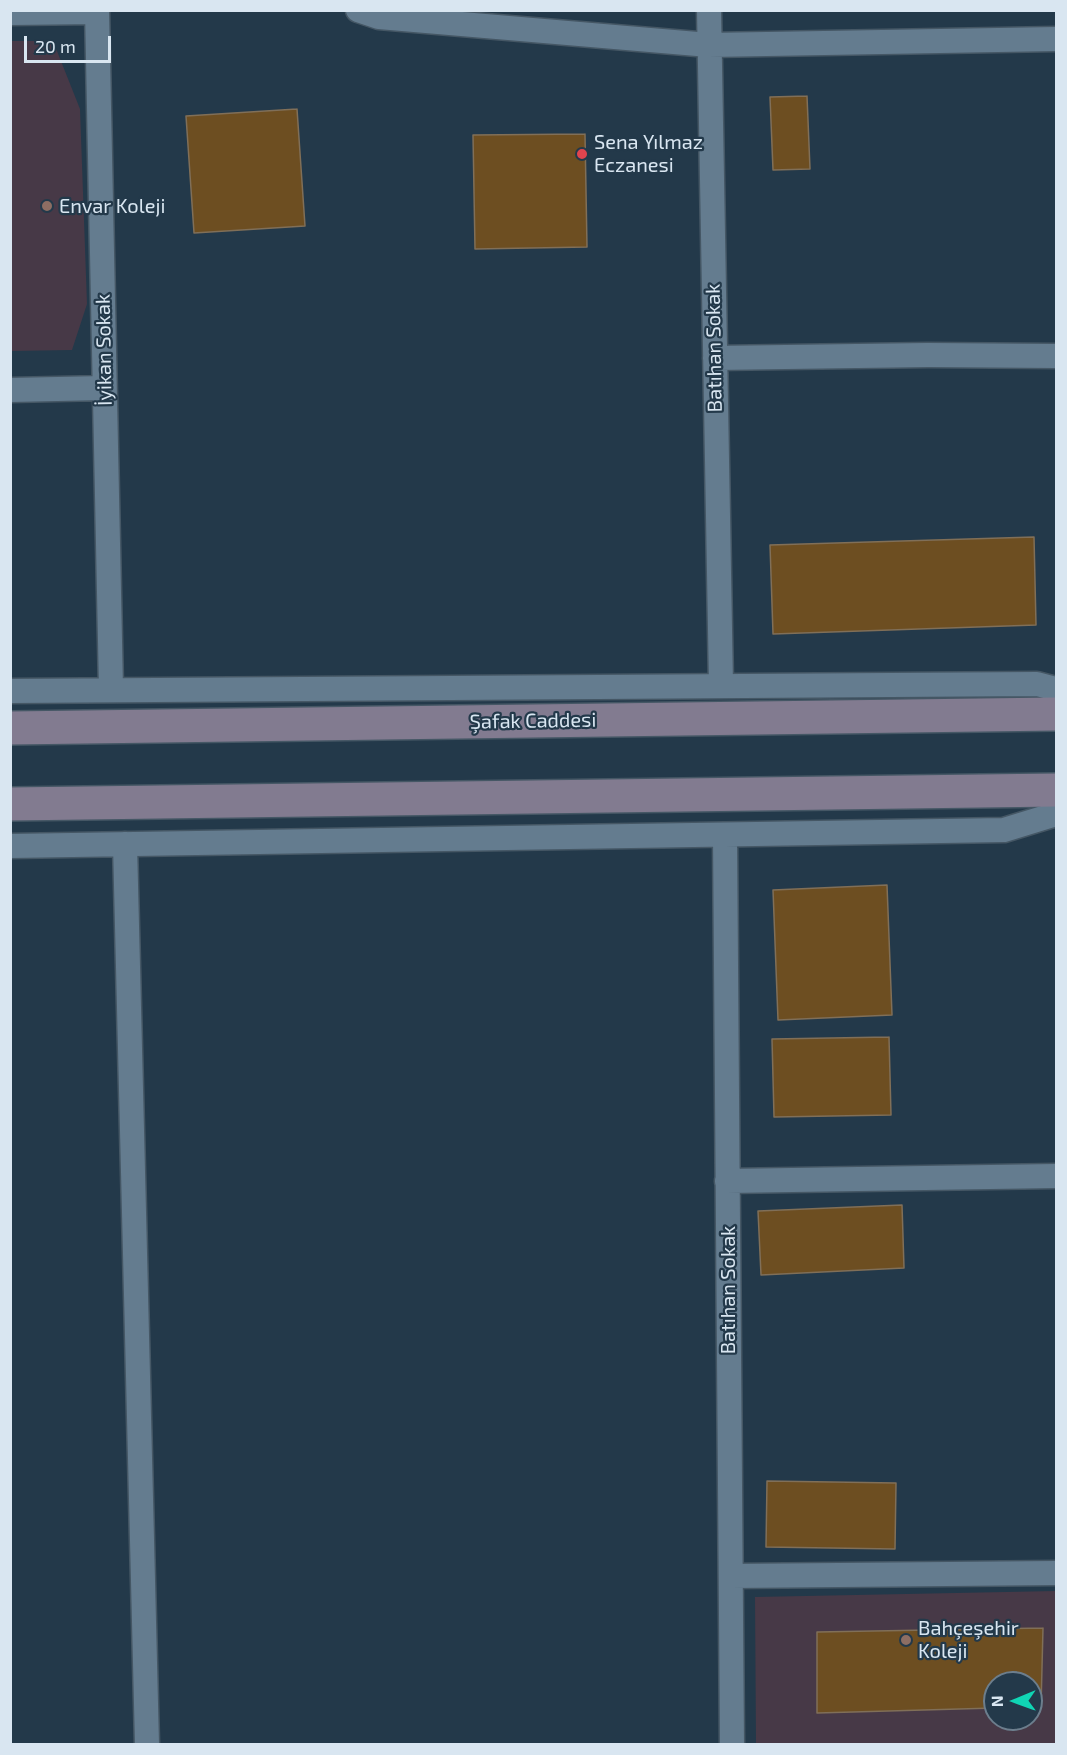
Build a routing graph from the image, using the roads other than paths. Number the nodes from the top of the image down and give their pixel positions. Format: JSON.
{"nodes":[{"id":1,"x":358,"y":10,"type":"edge"},
{"id":2,"x":708,"y":10,"type":"edge"},
{"id":3,"x":97,"y":11,"type":"edge"},
{"id":4,"x":10,"y":13,"type":"edge"},
{"id":5,"x":1056,"y":39,"type":"edge"},
{"id":6,"x":709,"y":45,"type":"junction"},
{"id":7,"x":1056,"y":356,"type":"edge"},
{"id":8,"x":715,"y":358,"type":"junction"},
{"id":9,"x":104,"y":388,"type":"junction"},
{"id":10,"x":10,"y":390,"type":"edge"},
{"id":11,"x":721,"y":685,"type":"junction"},
{"id":12,"x":111,"y":689,"type":"junction"},
{"id":13,"x":1056,"y":689,"type":"edge"},
{"id":14,"x":10,"y":691,"type":"edge"},
{"id":15,"x":1056,"y":714,"type":"edge"},
{"id":16,"x":10,"y":728,"type":"edge"},
{"id":17,"x":1056,"y":790,"type":"edge"},
{"id":18,"x":10,"y":804,"type":"edge"},
{"id":19,"x":1056,"y":814,"type":"edge"},
{"id":20,"x":725,"y":835,"type":"junction"},
{"id":21,"x":125,"y":844,"type":"junction"},
{"id":22,"x":10,"y":846,"type":"edge"},
{"id":23,"x":1056,"y":1176,"type":"edge"},
{"id":24,"x":728,"y":1181,"type":"junction"},
{"id":25,"x":1056,"y":1573,"type":"edge"},
{"id":26,"x":730,"y":1576,"type":"junction"},
{"id":27,"x":147,"y":1744,"type":"edge"},
{"id":28,"x":732,"y":1744,"type":"edge"}],
"edges":[{"from":1,"to":6,"type":"street"},
{"from":2,"to":6,"type":"street","name":"Batıhan Sokak"},
{"from":3,"to":4,"type":"street"},
{"from":3,"to":9,"type":"street","name":"İyikan Sokak"},
{"from":5,"to":6,"type":"street"},
{"from":6,"to":8,"type":"street","name":"Batıhan Sokak"},
{"from":7,"to":8,"type":"street"},
{"from":8,"to":11,"type":"street","name":"Batıhan Sokak"},
{"from":9,"to":10,"type":"street"},
{"from":9,"to":12,"type":"street","name":"İyikan Sokak"},
{"from":11,"to":12,"type":"street"},
{"from":11,"to":13,"type":"street"},
{"from":12,"to":14,"type":"street"},
{"from":15,"to":16,"type":"main road","name":"Şafak Caddesi"},
{"from":17,"to":18,"type":"main road"},
{"from":19,"to":20,"type":"street"},
{"from":20,"to":21,"type":"street"},
{"from":20,"to":24,"type":"street","name":"Batıhan Sokak"},
{"from":21,"to":22,"type":"street"},
{"from":21,"to":27,"type":"street"},
{"from":23,"to":24,"type":"street"},
{"from":24,"to":26,"type":"street","name":"Batıhan Sokak"},
{"from":25,"to":26,"type":"street"},
{"from":26,"to":28,"type":"street","name":"Batıhan Sokak"}]}
